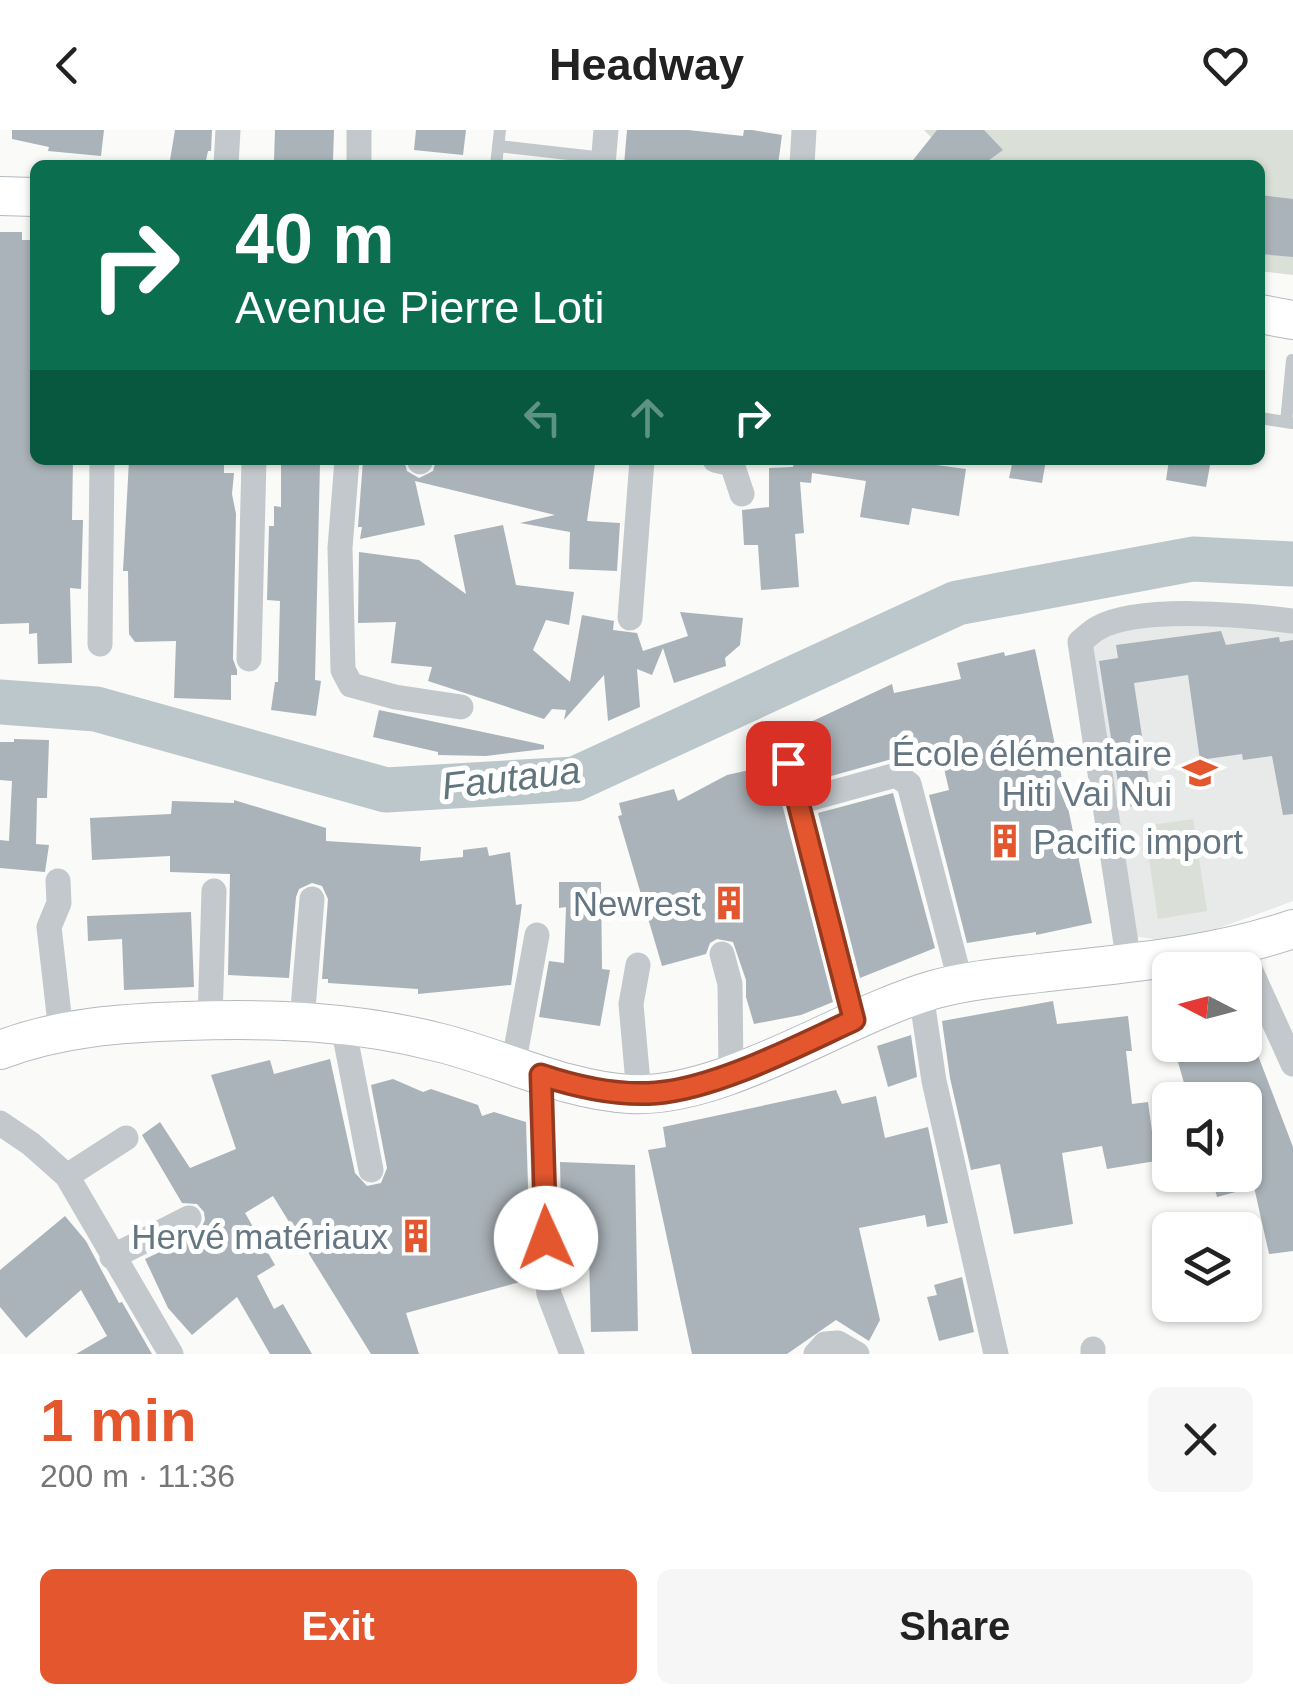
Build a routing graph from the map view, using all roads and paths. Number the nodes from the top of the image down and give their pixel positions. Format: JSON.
{"nodes":[{"id":1,"x":228,"y":130,"type":"edge"},
{"id":2,"x":359,"y":130,"type":"edge"},
{"id":3,"x":500,"y":130,"type":"edge"},
{"id":4,"x":606,"y":130,"type":"edge"},
{"id":5,"x":804,"y":130,"type":"edge"},
{"id":6,"x":498,"y":146,"type":"junction"},
{"id":7,"x":226,"y":160,"type":"edge"},
{"id":8,"x":359,"y":160,"type":"edge"},
{"id":9,"x":497,"y":160,"type":"edge"},
{"id":10,"x":591,"y":160,"type":"edge"},
{"id":11,"x":604,"y":160,"type":"edge"},
{"id":12,"x":802,"y":160,"type":"edge"},
{"id":13,"x":0,"y":196,"type":"edge"},
{"id":14,"x":30,"y":197,"type":"edge"},
{"id":15,"x":1265,"y":315,"type":"edge"},
{"id":16,"x":1293,"y":320,"type":"edge"},
{"id":17,"x":1292,"y":360,"type":"edge"},
{"id":18,"x":1289,"y":423,"type":"edge"},
{"id":19,"x":102,"y":465,"type":"edge"},
{"id":20,"x":254,"y":465,"type":"edge"},
{"id":21,"x":347,"y":465,"type":"edge"},
{"id":22,"x":642,"y":465,"type":"edge"},
{"id":23,"x":732,"y":465,"type":"edge"},
{"id":24,"x":742,"y":494,"type":"dead end"},
{"id":25,"x":630,"y":618,"type":"dead end"},
{"id":26,"x":1293,"y":621,"type":"edge"},
{"id":27,"x":100,"y":644,"type":"dead end"},
{"id":28,"x":249,"y":659,"type":"dead end"},
{"id":29,"x":461,"y":707,"type":"dead end"},
{"id":30,"x":788,"y":763,"type":"dead end"},
{"id":31,"x":798,"y":802,"type":"junction"},
{"id":32,"x":58,"y":880,"type":"dead end"},
{"id":33,"x":214,"y":891,"type":"dead end"},
{"id":34,"x":312,"y":900,"type":"dead end"},
{"id":35,"x":1293,"y":929,"type":"edge"},
{"id":36,"x":538,"y":935,"type":"dead end"},
{"id":37,"x":1239,"y":946,"type":"junction"},
{"id":38,"x":722,"y":954,"type":"dead end"},
{"id":39,"x":1129,"y":963,"type":"junction"},
{"id":40,"x":638,"y":965,"type":"dead end"},
{"id":41,"x":961,"y":984,"type":"junction"},
{"id":42,"x":922,"y":994,"type":"junction"},
{"id":43,"x":210,"y":1020,"type":"junction"},
{"id":44,"x":854,"y":1020,"type":"junction"},
{"id":45,"x":302,"y":1021,"type":"junction"},
{"id":46,"x":344,"y":1026,"type":"junction"},
{"id":47,"x":61,"y":1032,"type":"junction"},
{"id":48,"x":0,"y":1050,"type":"edge"},
{"id":49,"x":1293,"y":1064,"type":"edge"},
{"id":50,"x":527,"y":1070,"type":"junction"},
{"id":51,"x":731,"y":1072,"type":"junction"},
{"id":52,"x":640,"y":1094,"type":"junction"},
{"id":53,"x":0,"y":1124,"type":"edge"},
{"id":54,"x":126,"y":1138,"type":"dead end"},
{"id":55,"x":371,"y":1170,"type":"dead end"},
{"id":56,"x":67,"y":1176,"type":"junction"},
{"id":57,"x":190,"y":1218,"type":"dead end"},
{"id":58,"x":112,"y":1257,"type":"junction"},
{"id":59,"x":172,"y":1354,"type":"edge"},
{"id":60,"x":572,"y":1354,"type":"edge"},
{"id":61,"x":816,"y":1354,"type":"edge"},
{"id":62,"x":858,"y":1354,"type":"edge"},
{"id":63,"x":996,"y":1354,"type":"edge"}],
"edges":[{"from":1,"to":7,"type":"street"},
{"from":2,"to":8,"type":"street"},
{"from":3,"to":6,"type":"lane"},
{"from":4,"to":11,"type":"street"},
{"from":5,"to":12,"type":"street"},
{"from":6,"to":9,"type":"lane"},
{"from":6,"to":10,"type":"lane"},
{"from":13,"to":14,"type":"main road"},
{"from":15,"to":16,"type":"main road"},
{"from":17,"to":18,"type":"lane"},
{"from":19,"to":27,"type":"street"},
{"from":20,"to":28,"type":"street"},
{"from":21,"to":29,"type":"street"},
{"from":22,"to":25,"type":"street"},
{"from":23,"to":24,"type":"street"},
{"from":26,"to":39,"type":"street"},
{"from":30,"to":31,"type":"street"},
{"from":31,"to":41,"type":"street"},
{"from":31,"to":44,"type":"street"},
{"from":32,"to":47,"type":"street"},
{"from":33,"to":43,"type":"street"},
{"from":34,"to":45,"type":"street"},
{"from":35,"to":37,"type":"main road"},
{"from":36,"to":50,"type":"street"},
{"from":37,"to":39,"type":"main road"},
{"from":37,"to":49,"type":"street"},
{"from":38,"to":51,"type":"street"},
{"from":39,"to":41,"type":"main road"},
{"from":40,"to":52,"type":"street"},
{"from":41,"to":42,"type":"main road"},
{"from":42,"to":44,"type":"main road"},
{"from":42,"to":63,"type":"street"},
{"from":43,"to":45,"type":"main road"},
{"from":43,"to":47,"type":"main road"},
{"from":44,"to":51,"type":"main road"},
{"from":45,"to":46,"type":"main road"},
{"from":46,"to":50,"type":"main road"},
{"from":46,"to":55,"type":"street"},
{"from":47,"to":48,"type":"main road"},
{"from":50,"to":52,"type":"main road"},
{"from":50,"to":60,"type":"street"},
{"from":51,"to":52,"type":"main road"},
{"from":53,"to":56,"type":"street"},
{"from":54,"to":56,"type":"street"},
{"from":56,"to":58,"type":"street"},
{"from":57,"to":58,"type":"street"},
{"from":58,"to":59,"type":"street"},
{"from":61,"to":62,"type":"street"}]}
